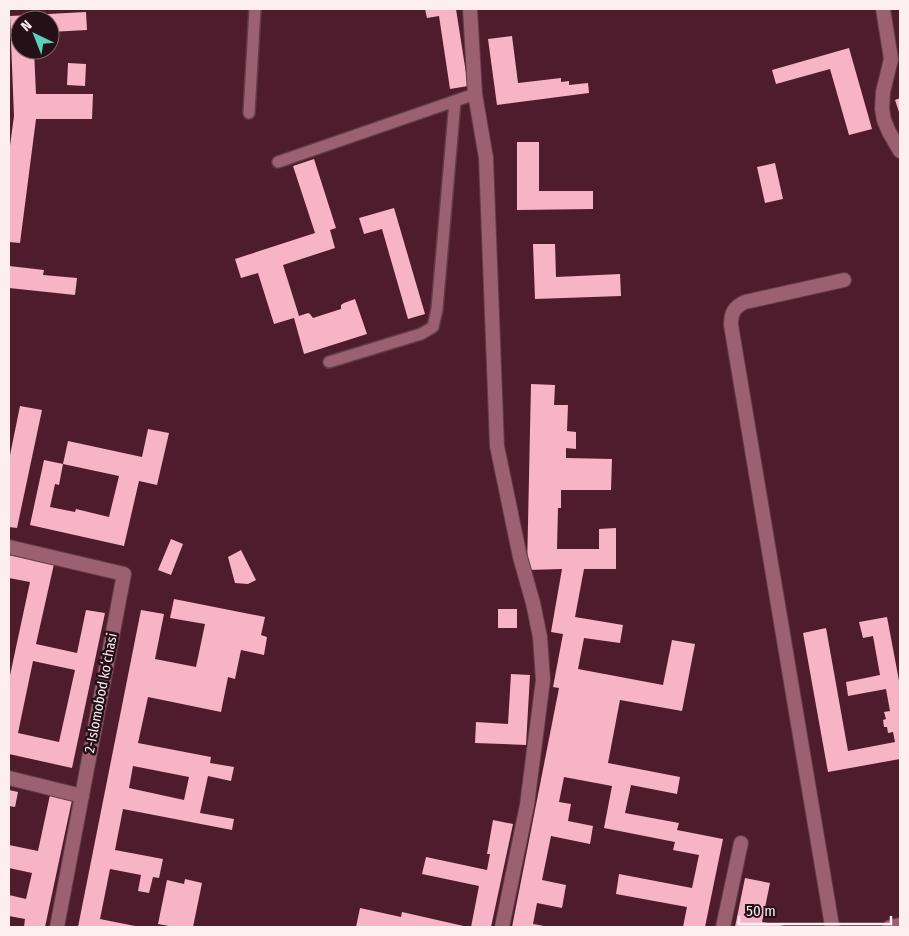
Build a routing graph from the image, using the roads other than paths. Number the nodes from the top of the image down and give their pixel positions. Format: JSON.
{"nodes":[{"id":1,"x":255,"y":9,"type":"edge"},
{"id":2,"x":470,"y":9,"type":"edge"},
{"id":3,"x":883,"y":9,"type":"edge"},
{"id":4,"x":476,"y":94,"type":"junction"},
{"id":5,"x":454,"y":102,"type":"junction"},
{"id":6,"x":249,"y":113,"type":"dead end"},
{"id":7,"x":900,"y":150,"type":"edge"},
{"id":8,"x":278,"y":162,"type":"dead end"},
{"id":9,"x":844,"y":280,"type":"dead end"},
{"id":10,"x":329,"y":362,"type":"dead end"},
{"id":11,"x":9,"y":547,"type":"edge"},
{"id":12,"x":9,"y":778,"type":"edge"},
{"id":13,"x":82,"y":796,"type":"junction"},
{"id":14,"x":741,"y":843,"type":"dead end"},
{"id":15,"x":900,"y":925,"type":"edge"},
{"id":16,"x":57,"y":927,"type":"edge"},
{"id":17,"x":502,"y":927,"type":"edge"},
{"id":18,"x":723,"y":927,"type":"edge"},
{"id":19,"x":833,"y":927,"type":"edge"},
{"id":20,"x":890,"y":927,"type":"edge"}],
"edges":[{"from":1,"to":6,"type":"lane"},
{"from":2,"to":4,"type":"street"},
{"from":3,"to":7,"type":"street"},
{"from":4,"to":5,"type":"lane"},
{"from":4,"to":17,"type":"street"},
{"from":5,"to":8,"type":"lane"},
{"from":5,"to":10,"type":"lane"},
{"from":9,"to":19,"type":"street"},
{"from":11,"to":13,"type":"street","name":"2-Islomobod koʻchasi"},
{"from":12,"to":13,"type":"street"},
{"from":13,"to":16,"type":"street","name":"2-Islomobod koʻchasi"},
{"from":14,"to":18,"type":"street"},
{"from":15,"to":20,"type":"street"}]}
